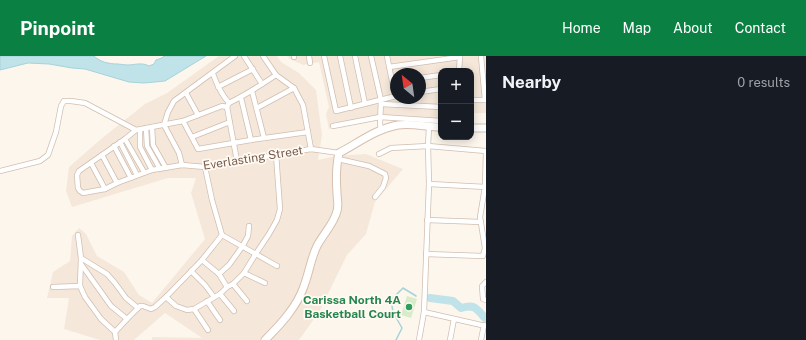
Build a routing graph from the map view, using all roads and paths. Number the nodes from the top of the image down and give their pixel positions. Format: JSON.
{"nodes":[{"id":1,"x":235,"y":56,"type":"edge"},
{"id":2,"x":244,"y":56,"type":"edge"},
{"id":3,"x":263,"y":56,"type":"edge"},
{"id":4,"x":309,"y":56,"type":"edge"},
{"id":5,"x":324,"y":56,"type":"edge"},
{"id":6,"x":340,"y":56,"type":"edge"},
{"id":7,"x":355,"y":56,"type":"edge"},
{"id":8,"x":371,"y":56,"type":"edge"},
{"id":9,"x":387,"y":56,"type":"edge"},
{"id":10,"x":460,"y":56,"type":"edge"},
{"id":11,"x":481,"y":56,"type":"edge"},
{"id":12,"x":310,"y":63,"type":"dead end"},
{"id":13,"x":389,"y":67,"type":"junction"},
{"id":14,"x":459,"y":68,"type":"edge"},
{"id":15,"x":253,"y":69,"type":"junction"},
{"id":16,"x":390,"y":70,"type":"edge"},
{"id":17,"x":212,"y":74,"type":"junction"},
{"id":18,"x":276,"y":75,"type":"junction"},
{"id":19,"x":438,"y":75,"type":"edge"},
{"id":20,"x":426,"y":77,"type":"edge"},
{"id":21,"x":262,"y":84,"type":"junction"},
{"id":22,"x":218,"y":87,"type":"junction"},
{"id":23,"x":294,"y":88,"type":"junction"},
{"id":24,"x":438,"y":89,"type":"edge"},
{"id":25,"x":252,"y":91,"type":"junction"},
{"id":26,"x":426,"y":91,"type":"edge"},
{"id":27,"x":186,"y":93,"type":"junction"},
{"id":28,"x":241,"y":98,"type":"junction"},
{"id":29,"x":390,"y":98,"type":"edge"},
{"id":30,"x":474,"y":100,"type":"edge"},
{"id":31,"x":486,"y":100,"type":"edge"},
{"id":32,"x":381,"y":102,"type":"junction"},
{"id":33,"x":364,"y":104,"type":"junction"},
{"id":34,"x":228,"y":105,"type":"junction"},
{"id":35,"x":438,"y":107,"type":"edge"},
{"id":36,"x":256,"y":108,"type":"junction"},
{"id":37,"x":351,"y":108,"type":"junction"},
{"id":38,"x":198,"y":115,"type":"junction"},
{"id":39,"x":380,"y":117,"type":"junction"},
{"id":40,"x":183,"y":121,"type":"junction"},
{"id":41,"x":438,"y":121,"type":"edge"},
{"id":42,"x":230,"y":122,"type":"junction"},
{"id":43,"x":164,"y":125,"type":"junction"},
{"id":44,"x":333,"y":126,"type":"dead end"},
{"id":45,"x":152,"y":127,"type":"junction"},
{"id":46,"x":429,"y":127,"type":"junction"},
{"id":47,"x":438,"y":127,"type":"edge"},
{"id":48,"x":146,"y":128,"type":"junction"},
{"id":49,"x":474,"y":128,"type":"edge"},
{"id":50,"x":486,"y":128,"type":"edge"},
{"id":51,"x":138,"y":130,"type":"junction"},
{"id":52,"x":381,"y":130,"type":"junction"},
{"id":53,"x":308,"y":132,"type":"junction"},
{"id":54,"x":192,"y":137,"type":"junction"},
{"id":55,"x":264,"y":138,"type":"junction"},
{"id":56,"x":125,"y":139,"type":"junction"},
{"id":57,"x":250,"y":140,"type":"junction"},
{"id":58,"x":120,"y":142,"type":"junction"},
{"id":59,"x":234,"y":143,"type":"junction"},
{"id":60,"x":114,"y":146,"type":"junction"},
{"id":61,"x":428,"y":146,"type":"junction"},
{"id":62,"x":311,"y":149,"type":"junction"},
{"id":63,"x":486,"y":151,"type":"edge"},
{"id":64,"x":276,"y":154,"type":"junction"},
{"id":65,"x":379,"y":154,"type":"dead end"},
{"id":66,"x":102,"y":155,"type":"junction"},
{"id":67,"x":338,"y":156,"type":"junction"},
{"id":68,"x":237,"y":162,"type":"junction"},
{"id":69,"x":91,"y":163,"type":"junction"},
{"id":70,"x":182,"y":165,"type":"junction"},
{"id":71,"x":205,"y":167,"type":"junction"},
{"id":72,"x":160,"y":168,"type":"junction"},
{"id":73,"x":166,"y":168,"type":"junction"},
{"id":74,"x":152,"y":170,"type":"junction"},
{"id":75,"x":0,"y":171,"type":"edge"},
{"id":76,"x":144,"y":172,"type":"junction"},
{"id":77,"x":137,"y":175,"type":"junction"},
{"id":78,"x":131,"y":178,"type":"junction"},
{"id":79,"x":117,"y":183,"type":"junction"},
{"id":80,"x":429,"y":184,"type":"junction"},
{"id":81,"x":485,"y":187,"type":"edge"},
{"id":82,"x":105,"y":189,"type":"junction"},
{"id":83,"x":375,"y":197,"type":"dead end"},
{"id":84,"x":427,"y":220,"type":"junction"},
{"id":85,"x":481,"y":222,"type":"junction"},
{"id":86,"x":248,"y":226,"type":"dead end"},
{"id":87,"x":486,"y":226,"type":"edge"},
{"id":88,"x":78,"y":235,"type":"dead end"},
{"id":89,"x":222,"y":235,"type":"junction"},
{"id":90,"x":483,"y":235,"type":"junction"},
{"id":91,"x":242,"y":247,"type":"junction"},
{"id":92,"x":426,"y":254,"type":"junction"},
{"id":93,"x":254,"y":255,"type":"junction"},
{"id":94,"x":81,"y":258,"type":"junction"},
{"id":95,"x":202,"y":260,"type":"junction"},
{"id":96,"x":81,"y":264,"type":"junction"},
{"id":97,"x":277,"y":266,"type":"dead end"},
{"id":98,"x":191,"y":271,"type":"junction"},
{"id":99,"x":244,"y":273,"type":"junction"},
{"id":100,"x":219,"y":274,"type":"junction"},
{"id":101,"x":486,"y":282,"type":"edge"},
{"id":102,"x":265,"y":283,"type":"dead end"},
{"id":103,"x":233,"y":284,"type":"junction"},
{"id":104,"x":80,"y":286,"type":"junction"},
{"id":105,"x":53,"y":287,"type":"dead end"},
{"id":106,"x":226,"y":287,"type":"junction"},
{"id":107,"x":220,"y":294,"type":"junction"},
{"id":108,"x":166,"y":297,"type":"junction"},
{"id":109,"x":214,"y":297,"type":"junction"},
{"id":110,"x":486,"y":300,"type":"edge"},
{"id":111,"x":207,"y":301,"type":"junction"},
{"id":112,"x":247,"y":302,"type":"dead end"},
{"id":113,"x":138,"y":308,"type":"junction"},
{"id":114,"x":194,"y":309,"type":"junction"},
{"id":115,"x":234,"y":311,"type":"dead end"},
{"id":116,"x":424,"y":312,"type":"junction"},
{"id":117,"x":127,"y":319,"type":"junction"},
{"id":118,"x":454,"y":319,"type":"junction"},
{"id":119,"x":220,"y":320,"type":"dead end"},
{"id":120,"x":485,"y":326,"type":"edge"},
{"id":121,"x":208,"y":330,"type":"dead end"},
{"id":122,"x":115,"y":332,"type":"junction"},
{"id":123,"x":116,"y":340,"type":"edge"},
{"id":124,"x":265,"y":340,"type":"edge"},
{"id":125,"x":419,"y":340,"type":"edge"},
{"id":126,"x":450,"y":340,"type":"edge"},
{"id":127,"x":481,"y":340,"type":"edge"}],
"edges":[{"from":1,"to":17,"type":"street"},
{"from":2,"to":15,"type":"street"},
{"from":3,"to":18,"type":"street"},
{"from":4,"to":12,"type":"street"},
{"from":5,"to":37,"type":"street"},
{"from":6,"to":37,"type":"street"},
{"from":7,"to":33,"type":"street"},
{"from":8,"to":32,"type":"street"},
{"from":9,"to":13,"type":"street"},
{"from":10,"to":13,"type":"street"},
{"from":10,"to":14,"type":"street"},
{"from":11,"to":31,"type":"street"},
{"from":13,"to":16,"type":"street"},
{"from":15,"to":21,"type":"street"},
{"from":15,"to":22,"type":"street"},
{"from":17,"to":22,"type":"street"},
{"from":17,"to":27,"type":"street"},
{"from":18,"to":21,"type":"street"},
{"from":18,"to":23,"type":"street"},
{"from":19,"to":20,"type":"street"},
{"from":21,"to":25,"type":"street"},
{"from":22,"to":34,"type":"street"},
{"from":23,"to":36,"type":"street"},
{"from":23,"to":53,"type":"street"},
{"from":24,"to":26,"type":"street"},
{"from":25,"to":28,"type":"street"},
{"from":25,"to":36,"type":"street"},
{"from":27,"to":38,"type":"street"},
{"from":27,"to":43,"type":"street"},
{"from":28,"to":34,"type":"street"},
{"from":28,"to":57,"type":"street"},
{"from":29,"to":32,"type":"street"},
{"from":30,"to":31,"type":"street"},
{"from":32,"to":33,"type":"street"},
{"from":32,"to":35,"type":"street"},
{"from":32,"to":39,"type":"street"},
{"from":33,"to":37,"type":"street"},
{"from":34,"to":38,"type":"street"},
{"from":34,"to":42,"type":"street"},
{"from":36,"to":55,"type":"street"},
{"from":38,"to":40,"type":"street"},
{"from":39,"to":41,"type":"street"},
{"from":39,"to":44,"type":"street"},
{"from":39,"to":52,"type":"street"},
{"from":40,"to":43,"type":"street"},
{"from":40,"to":54,"type":"street"},
{"from":42,"to":54,"type":"street"},
{"from":42,"to":59,"type":"street"},
{"from":43,"to":45,"type":"street"},
{"from":43,"to":70,"type":"street"},
{"from":45,"to":48,"type":"street"},
{"from":45,"to":73,"type":"street"},
{"from":46,"to":47,"type":"street"},
{"from":46,"to":52,"type":"street"},
{"from":46,"to":61,"type":"street"},
{"from":48,"to":51,"type":"street"},
{"from":48,"to":72,"type":"street"},
{"from":49,"to":50,"type":"street"},
{"from":51,"to":56,"type":"street"},
{"from":51,"to":74,"type":"street"},
{"from":51,"to":75,"type":"street"},
{"from":52,"to":67,"type":"street"},
{"from":53,"to":55,"type":"street"},
{"from":53,"to":62,"type":"street"},
{"from":54,"to":59,"type":"street"},
{"from":55,"to":57,"type":"street"},
{"from":56,"to":58,"type":"street"},
{"from":56,"to":76,"type":"street"},
{"from":57,"to":59,"type":"street"},
{"from":58,"to":60,"type":"street"},
{"from":58,"to":77,"type":"street"},
{"from":59,"to":68,"type":"street"},
{"from":60,"to":66,"type":"street"},
{"from":60,"to":78,"type":"street"},
{"from":61,"to":63,"type":"street"},
{"from":61,"to":65,"type":"street"},
{"from":61,"to":80,"type":"street"},
{"from":62,"to":64,"type":"street","name":"Everlasting Street"},
{"from":62,"to":67,"type":"street","name":"Everlasting Street"},
{"from":63,"to":81,"type":"street"},
{"from":64,"to":68,"type":"street","name":"Everlasting Street"},
{"from":64,"to":93,"type":"street"},
{"from":66,"to":69,"type":"street"},
{"from":66,"to":79,"type":"street"},
{"from":67,"to":83,"type":"street","name":"Everlasting Street"},
{"from":67,"to":124,"type":"street"},
{"from":68,"to":71,"type":"street","name":"Everlasting Street"},
{"from":69,"to":82,"type":"street"},
{"from":69,"to":82,"type":"street","name":"Everlasting Street"},
{"from":70,"to":71,"type":"street","name":"Everlasting Street"},
{"from":70,"to":73,"type":"street","name":"Everlasting Street"},
{"from":71,"to":89,"type":"street"},
{"from":72,"to":73,"type":"street","name":"Everlasting Street"},
{"from":72,"to":74,"type":"street","name":"Everlasting Street"},
{"from":74,"to":76,"type":"street","name":"Everlasting Street"},
{"from":76,"to":77,"type":"street","name":"Everlasting Street"},
{"from":77,"to":78,"type":"street","name":"Everlasting Street"},
{"from":78,"to":79,"type":"street","name":"Everlasting Street"},
{"from":79,"to":82,"type":"street","name":"Everlasting Street"},
{"from":80,"to":81,"type":"street"},
{"from":80,"to":84,"type":"street"},
{"from":81,"to":85,"type":"street"},
{"from":84,"to":85,"type":"street"},
{"from":84,"to":92,"type":"street"},
{"from":85,"to":90,"type":"street"},
{"from":86,"to":91,"type":"street"},
{"from":87,"to":90,"type":"street"},
{"from":88,"to":94,"type":"street"},
{"from":89,"to":91,"type":"street"},
{"from":89,"to":95,"type":"street"},
{"from":90,"to":92,"type":"street"},
{"from":91,"to":93,"type":"street"},
{"from":91,"to":100,"type":"street"},
{"from":92,"to":116,"type":"street"},
{"from":93,"to":97,"type":"street"},
{"from":93,"to":99,"type":"street"},
{"from":94,"to":96,"type":"street"},
{"from":94,"to":113,"type":"street"},
{"from":95,"to":98,"type":"street"},
{"from":95,"to":100,"type":"street"},
{"from":96,"to":104,"type":"street"},
{"from":96,"to":117,"type":"street"},
{"from":98,"to":108,"type":"street"},
{"from":98,"to":109,"type":"street"},
{"from":99,"to":102,"type":"street"},
{"from":99,"to":103,"type":"street"},
{"from":100,"to":106,"type":"street"},
{"from":101,"to":110,"type":"street"},
{"from":103,"to":106,"type":"street"},
{"from":103,"to":112,"type":"street"},
{"from":104,"to":105,"type":"street"},
{"from":104,"to":122,"type":"street"},
{"from":106,"to":107,"type":"street"},
{"from":107,"to":109,"type":"street"},
{"from":107,"to":115,"type":"street"},
{"from":108,"to":113,"type":"street"},
{"from":108,"to":114,"type":"street"},
{"from":109,"to":111,"type":"street"},
{"from":111,"to":114,"type":"street"},
{"from":111,"to":119,"type":"street"},
{"from":113,"to":117,"type":"street"},
{"from":114,"to":121,"type":"street"},
{"from":116,"to":118,"type":"street"},
{"from":116,"to":125,"type":"street"},
{"from":117,"to":122,"type":"street"},
{"from":118,"to":120,"type":"street"},
{"from":118,"to":126,"type":"street"},
{"from":120,"to":127,"type":"street"},
{"from":122,"to":123,"type":"street"}]}
